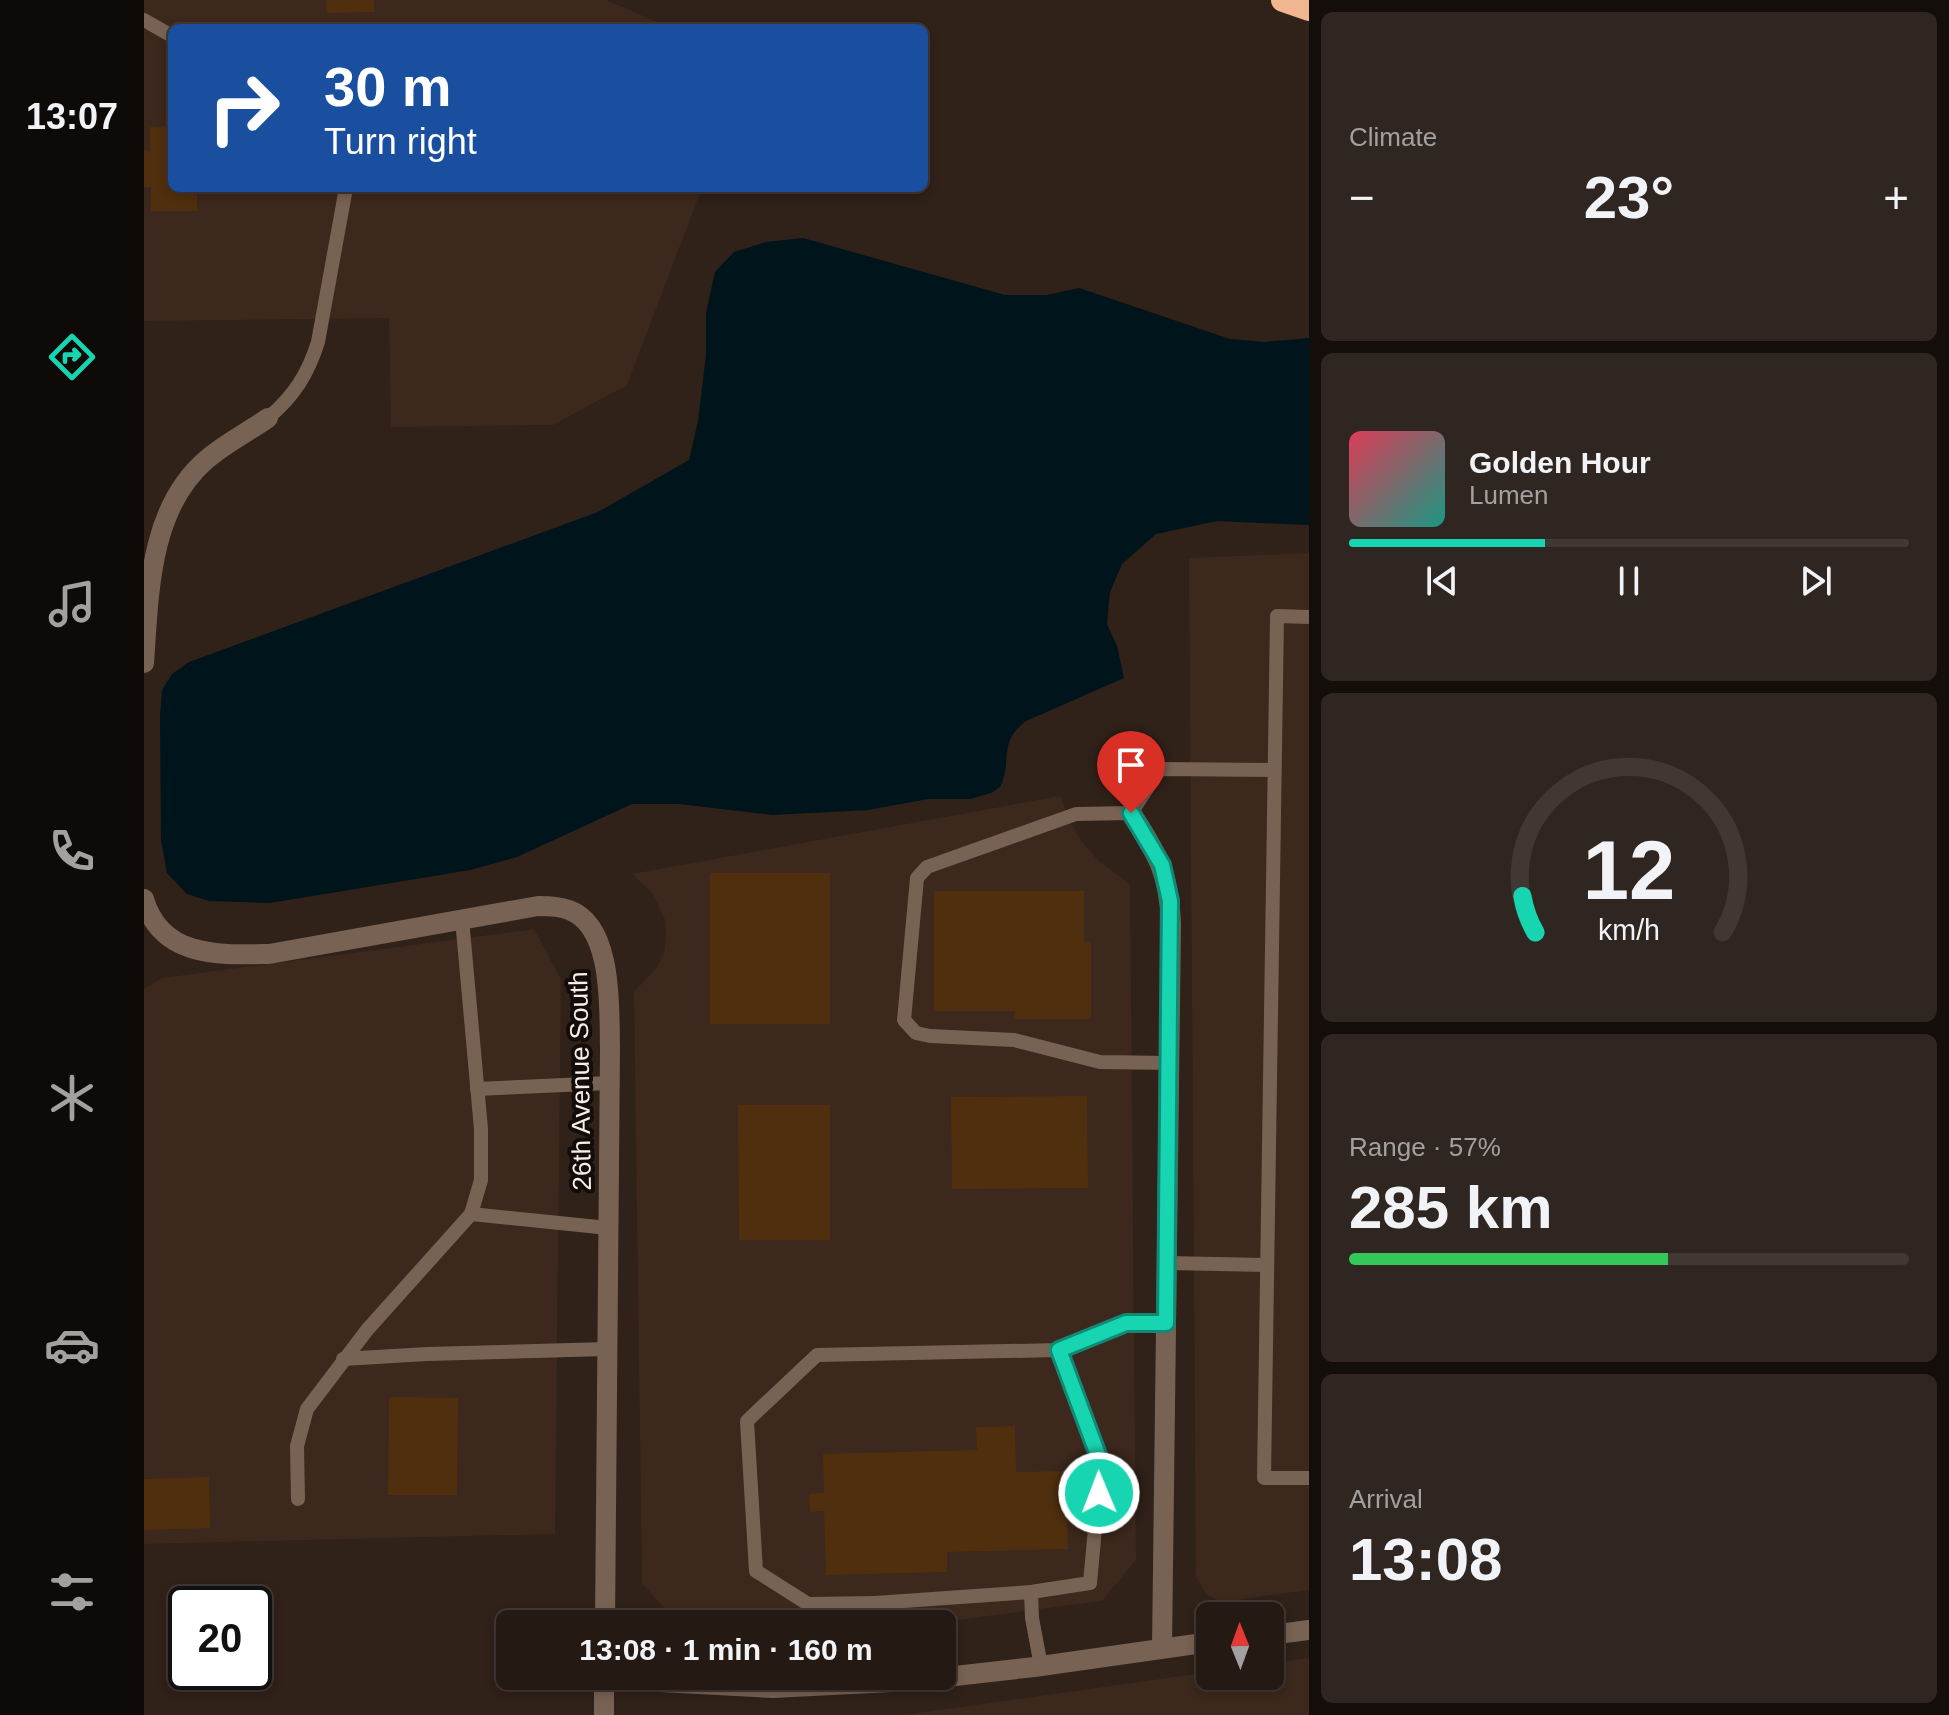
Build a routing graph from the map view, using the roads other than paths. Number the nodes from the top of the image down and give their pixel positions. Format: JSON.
{"nodes":[{"id":1,"x":1283,"y":0,"type":"edge"},
{"id":2,"x":1309,"y":9,"type":"edge"},
{"id":3,"x":144,"y":20,"type":"edge"},
{"id":4,"x":168,"y":34,"type":"edge"},
{"id":5,"x":345,"y":192,"type":"edge"},
{"id":6,"x":268,"y":418,"type":"joint"},
{"id":7,"x":1309,"y":617,"type":"edge"},
{"id":8,"x":144,"y":663,"type":"edge"},
{"id":9,"x":1273,"y":770,"type":"junction"},
{"id":10,"x":1131,"y":813,"type":"junction"},
{"id":11,"x":144,"y":899,"type":"edge"},
{"id":12,"x":462,"y":919,"type":"junction"},
{"id":13,"x":1170,"y":1063,"type":"junction"},
{"id":14,"x":609,"y":1083,"type":"junction"},
{"id":15,"x":477,"y":1089,"type":"junction"},
{"id":16,"x":471,"y":1214,"type":"junction"},
{"id":17,"x":608,"y":1228,"type":"junction"},
{"id":18,"x":1167,"y":1263,"type":"junction"},
{"id":19,"x":1267,"y":1265,"type":"junction"},
{"id":20,"x":1166,"y":1323,"type":"junction"},
{"id":21,"x":607,"y":1349,"type":"junction"},
{"id":22,"x":1059,"y":1350,"type":"junction"},
{"id":23,"x":343,"y":1359,"type":"junction"},
{"id":24,"x":1309,"y":1478,"type":"edge"},
{"id":25,"x":298,"y":1499,"type":"dead end"},
{"id":26,"x":1031,"y":1592,"type":"junction"},
{"id":27,"x":875,"y":1603,"type":"junction"},
{"id":28,"x":605,"y":1610,"type":"edge"},
{"id":29,"x":875,"y":1610,"type":"edge"},
{"id":30,"x":1309,"y":1630,"type":"edge"},
{"id":31,"x":1284,"y":1633,"type":"edge"},
{"id":32,"x":1196,"y":1644,"type":"edge"},
{"id":33,"x":1162,"y":1648,"type":"junction"},
{"id":34,"x":1041,"y":1666,"type":"junction"},
{"id":35,"x":956,"y":1673,"type":"edge"},
{"id":36,"x":604,"y":1690,"type":"edge"},
{"id":37,"x":604,"y":1715,"type":"edge"}],
"edges":[{"from":1,"to":2,"type":"highway"},
{"from":3,"to":4,"type":"lane"},
{"from":5,"to":6,"type":"lane"},
{"from":6,"to":8,"type":"street"},
{"from":7,"to":9,"type":"lane"},
{"from":9,"to":10,"type":"lane"},
{"from":9,"to":19,"type":"lane"},
{"from":10,"to":13,"type":"street"},
{"from":10,"to":13,"type":"lane"},
{"from":11,"to":12,"type":"street","name":"26th Avenue South"},
{"from":12,"to":14,"type":"street","name":"26th Avenue South"},
{"from":12,"to":15,"type":"lane"},
{"from":13,"to":18,"type":"street"},
{"from":14,"to":15,"type":"lane"},
{"from":14,"to":17,"type":"street","name":"26th Avenue South"},
{"from":15,"to":16,"type":"lane"},
{"from":16,"to":17,"type":"lane"},
{"from":16,"to":23,"type":"lane"},
{"from":17,"to":21,"type":"street","name":"26th Avenue South"},
{"from":18,"to":19,"type":"lane"},
{"from":18,"to":20,"type":"street"},
{"from":19,"to":24,"type":"lane"},
{"from":20,"to":22,"type":"lane"},
{"from":20,"to":33,"type":"street"},
{"from":21,"to":23,"type":"lane"},
{"from":21,"to":28,"type":"street","name":"26th Avenue South"},
{"from":22,"to":26,"type":"lane"},
{"from":22,"to":27,"type":"lane"},
{"from":23,"to":25,"type":"lane"},
{"from":26,"to":27,"type":"lane"},
{"from":26,"to":34,"type":"lane"},
{"from":27,"to":29,"type":"lane"},
{"from":30,"to":31,"type":"street"},
{"from":32,"to":33,"type":"street"},
{"from":33,"to":34,"type":"street"},
{"from":34,"to":35,"type":"street"},
{"from":36,"to":37,"type":"street"}]}
